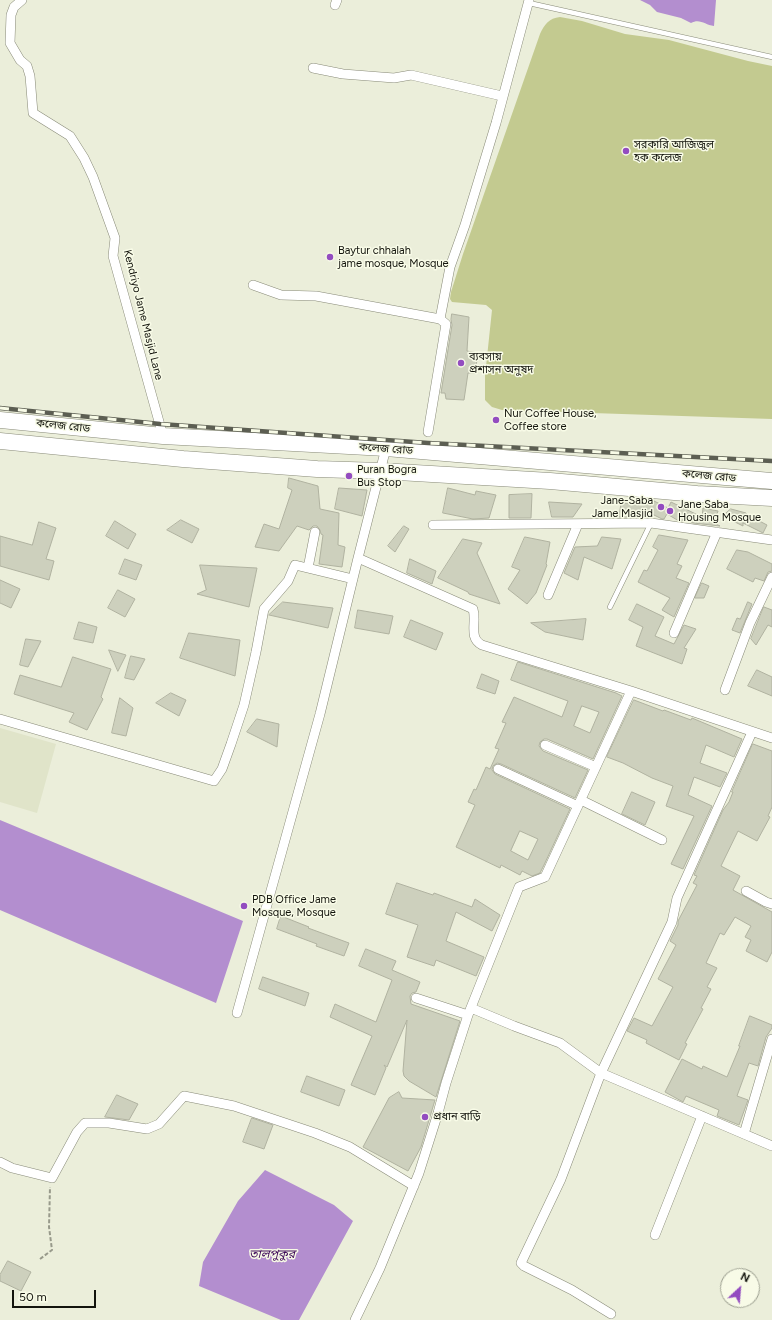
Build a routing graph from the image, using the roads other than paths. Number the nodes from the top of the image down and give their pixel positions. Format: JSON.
{"nodes":[{"id":1,"x":22,"y":0,"type":"edge"},
{"id":2,"x":529,"y":2,"type":"edge"},
{"id":3,"x":772,"y":56,"type":"edge"},
{"id":4,"x":314,"y":68,"type":"dead end"},
{"id":5,"x":502,"y":96,"type":"junction"},
{"id":6,"x":253,"y":285,"type":"dead end"},
{"id":7,"x":440,"y":318,"type":"junction"},
{"id":8,"x":0,"y":420,"type":"edge"},
{"id":9,"x":428,"y":432,"type":"dead end"},
{"id":10,"x":163,"y":436,"type":"junction"},
{"id":11,"x":0,"y":441,"type":"edge"},
{"id":12,"x":386,"y":448,"type":"junction"},
{"id":13,"x":381,"y":471,"type":"junction"},
{"id":14,"x":772,"y":481,"type":"edge"},
{"id":15,"x":772,"y":498,"type":"edge"},
{"id":16,"x":651,"y":523,"type":"junction"},
{"id":17,"x":578,"y":524,"type":"junction"},
{"id":18,"x":433,"y":525,"type":"dead end"},
{"id":19,"x":315,"y":532,"type":"dead end"},
{"id":20,"x":717,"y":532,"type":"junction"},
{"id":21,"x":772,"y":540,"type":"edge"},
{"id":22,"x":358,"y":558,"type":"junction"},
{"id":23,"x":308,"y":568,"type":"junction"},
{"id":24,"x":772,"y":577,"type":"edge"},
{"id":25,"x":353,"y":579,"type":"junction"},
{"id":26,"x":548,"y":595,"type":"dead end"},
{"id":27,"x":610,"y":607,"type":"dead end"},
{"id":28,"x":674,"y":633,"type":"dead end"},
{"id":29,"x":725,"y":690,"type":"dead end"},
{"id":30,"x":631,"y":691,"type":"junction"},
{"id":31,"x":0,"y":719,"type":"edge"},
{"id":32,"x":752,"y":732,"type":"junction"},
{"id":33,"x":772,"y":738,"type":"edge"},
{"id":34,"x":546,"y":745,"type":"dead end"},
{"id":35,"x":596,"y":767,"type":"junction"},
{"id":36,"x":498,"y":769,"type":"dead end"},
{"id":37,"x":579,"y":803,"type":"junction"},
{"id":38,"x":662,"y":840,"type":"dead end"},
{"id":39,"x":746,"y":891,"type":"dead end"},
{"id":40,"x":772,"y":904,"type":"edge"},
{"id":41,"x":416,"y":998,"type":"dead end"},
{"id":42,"x":470,"y":1011,"type":"junction"},
{"id":43,"x":238,"y":1013,"type":"dead end"},
{"id":44,"x":772,"y":1039,"type":"edge"},
{"id":45,"x":601,"y":1073,"type":"junction"},
{"id":46,"x":702,"y":1116,"type":"junction"},
{"id":47,"x":744,"y":1134,"type":"junction"},
{"id":48,"x":772,"y":1146,"type":"edge"},
{"id":49,"x":0,"y":1162,"type":"edge"},
{"id":50,"x":414,"y":1186,"type":"junction"},
{"id":51,"x":654,"y":1235,"type":"dead end"},
{"id":52,"x":611,"y":1314,"type":"dead end"},
{"id":53,"x":355,"y":1320,"type":"edge"}],
"edges":[{"from":1,"to":10,"type":"street","name":"Kendriyo Jame Masjid Lane"},
{"from":2,"to":3,"type":"lane"},
{"from":2,"to":5,"type":"street"},
{"from":4,"to":5,"type":"street"},
{"from":5,"to":7,"type":"street"},
{"from":6,"to":7,"type":"street"},
{"from":7,"to":9,"type":"street"},
{"from":8,"to":10,"type":"highway","name":"কলেজ রোড"},
{"from":10,"to":12,"type":"highway","name":"কলেজ রোড"},
{"from":11,"to":13,"type":"highway","name":"কলেজ রোড"},
{"from":12,"to":13,"type":"street"},
{"from":12,"to":14,"type":"highway","name":"কলেজ রোড"},
{"from":13,"to":15,"type":"highway","name":"কলেজ রোড"},
{"from":13,"to":22,"type":"street"},
{"from":16,"to":17,"type":"street"},
{"from":16,"to":20,"type":"street"},
{"from":16,"to":27,"type":"lane"},
{"from":17,"to":18,"type":"street"},
{"from":17,"to":26,"type":"street"},
{"from":19,"to":23,"type":"street"},
{"from":20,"to":21,"type":"street"},
{"from":20,"to":28,"type":"street"},
{"from":22,"to":25,"type":"street"},
{"from":22,"to":30,"type":"street"},
{"from":23,"to":25,"type":"street"},
{"from":23,"to":31,"type":"street"},
{"from":24,"to":29,"type":"street"},
{"from":25,"to":43,"type":"street"},
{"from":30,"to":32,"type":"street"},
{"from":30,"to":35,"type":"street"},
{"from":32,"to":33,"type":"street"},
{"from":32,"to":45,"type":"street"},
{"from":34,"to":35,"type":"street"},
{"from":35,"to":37,"type":"street"},
{"from":36,"to":37,"type":"street"},
{"from":37,"to":38,"type":"street"},
{"from":37,"to":42,"type":"street"},
{"from":39,"to":40,"type":"street"},
{"from":41,"to":42,"type":"street"},
{"from":42,"to":45,"type":"street"},
{"from":42,"to":50,"type":"street"},
{"from":44,"to":47,"type":"street"},
{"from":45,"to":46,"type":"street"},
{"from":45,"to":52,"type":"street"},
{"from":46,"to":47,"type":"street"},
{"from":46,"to":51,"type":"street"},
{"from":47,"to":48,"type":"street"},
{"from":49,"to":50,"type":"street"},
{"from":50,"to":53,"type":"street"}]}
